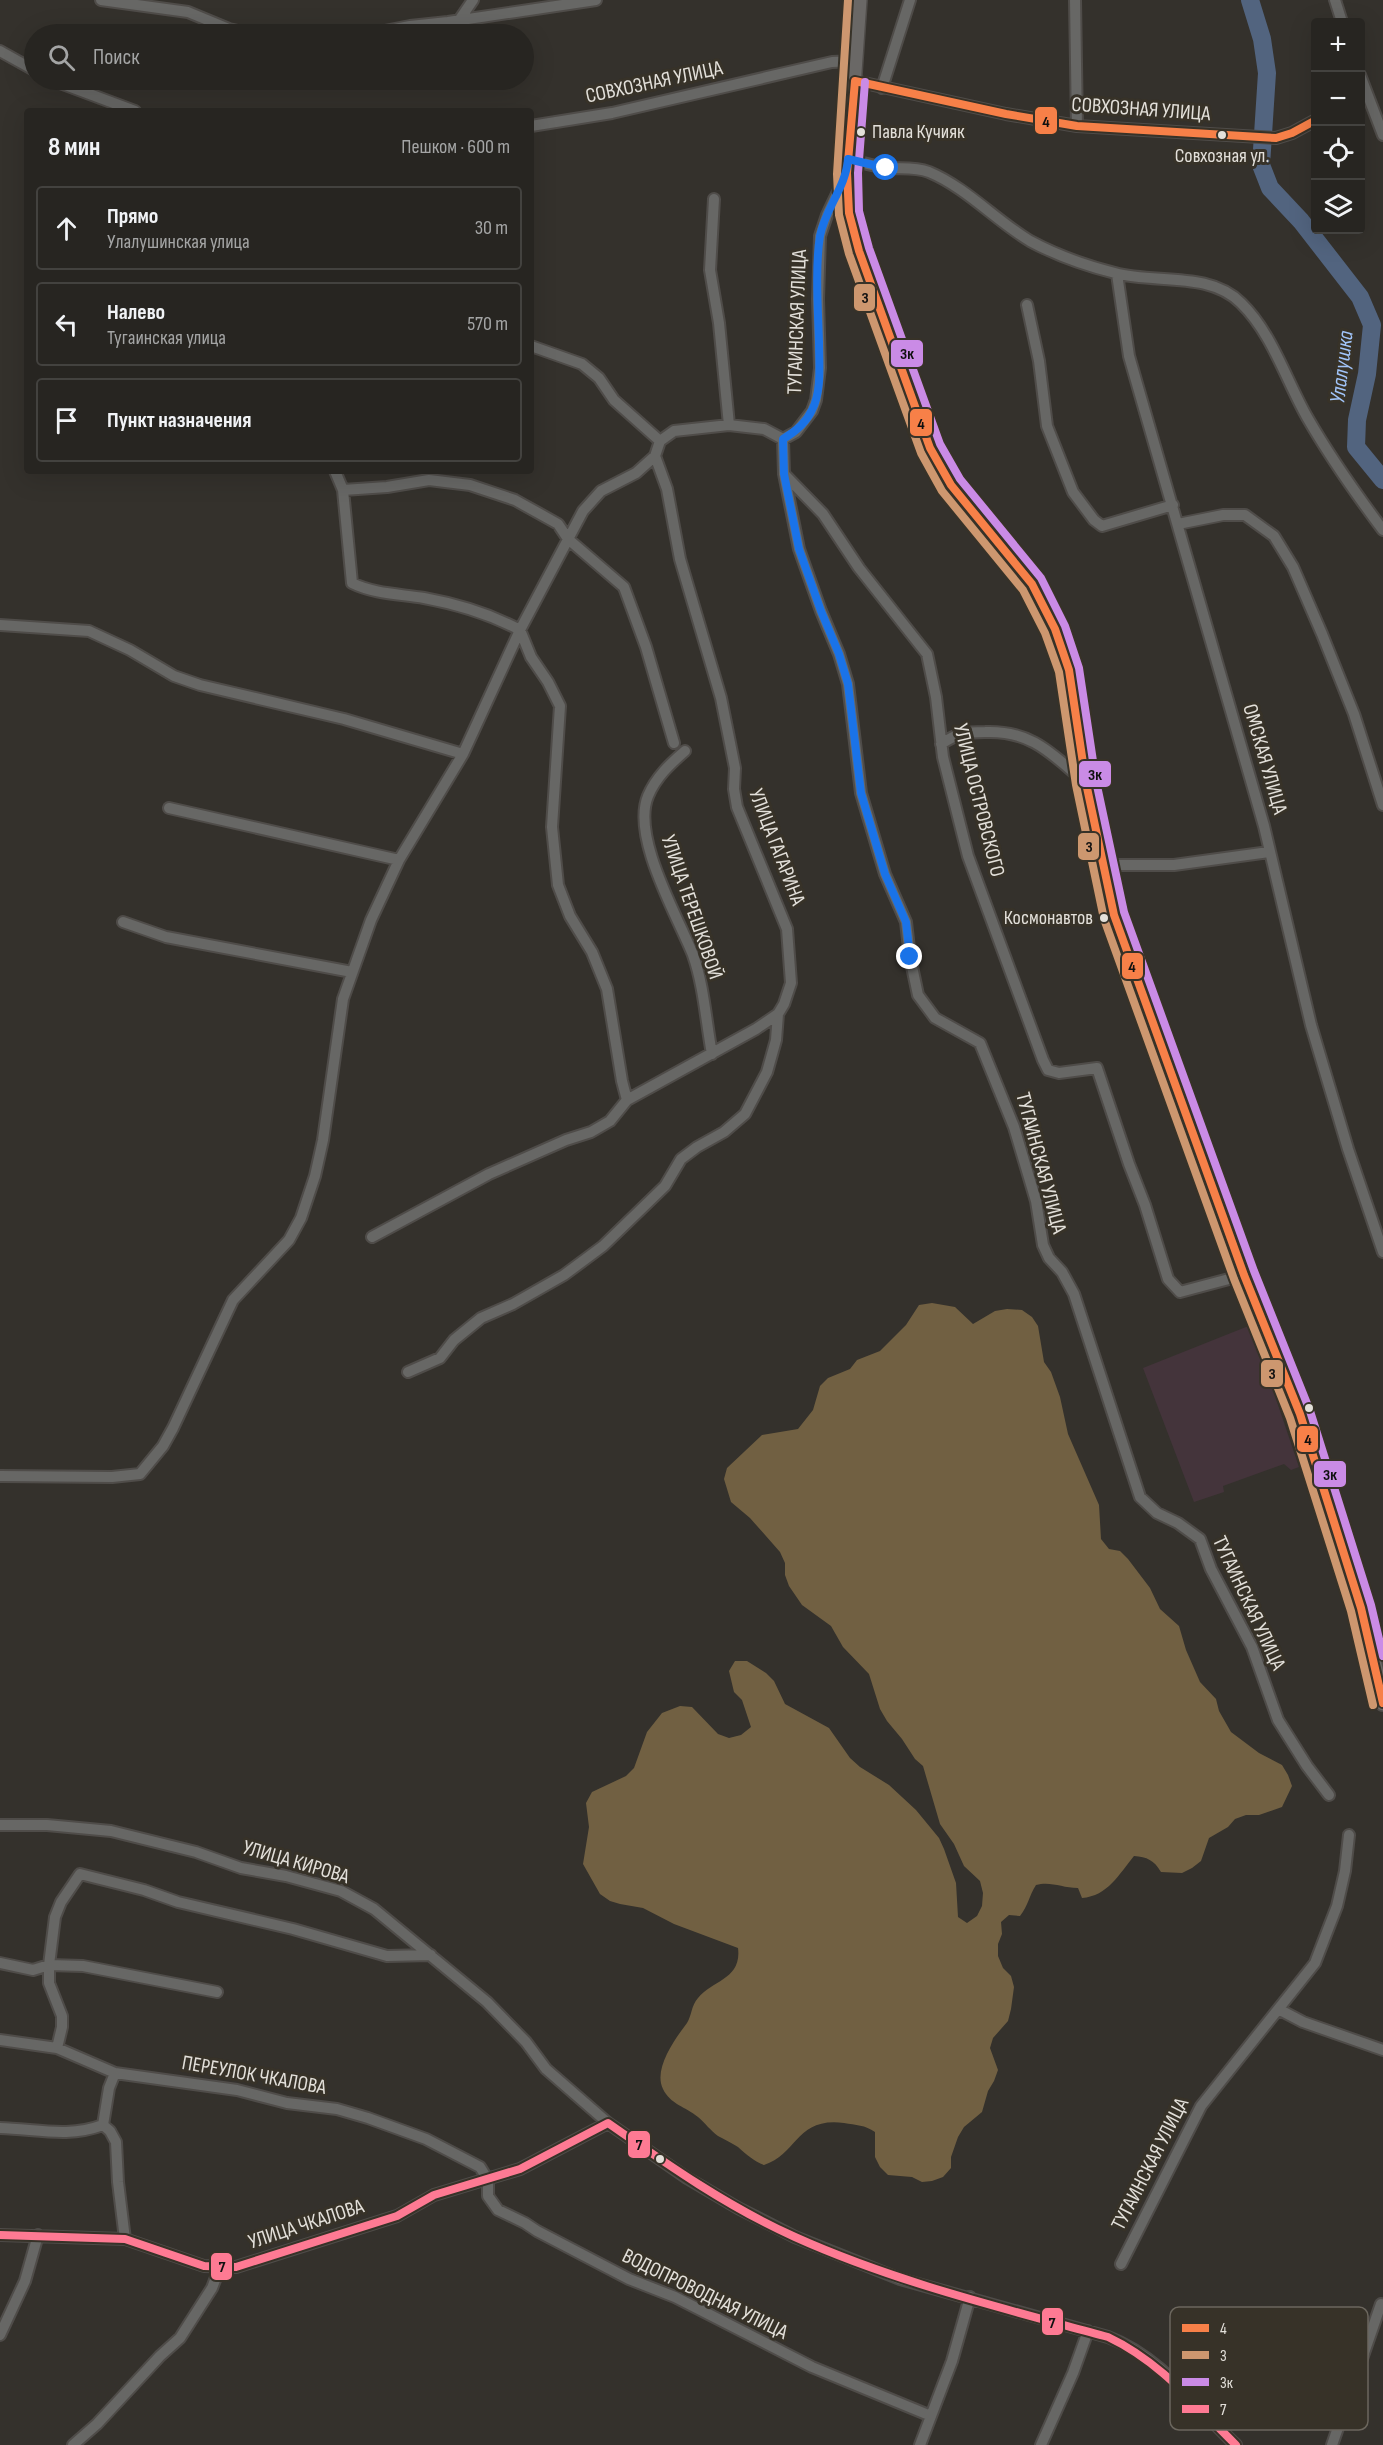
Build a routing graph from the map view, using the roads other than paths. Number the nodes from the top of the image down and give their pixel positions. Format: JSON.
{"nodes":[{"id":1,"x":101,"y":0,"type":"edge"},
{"id":2,"x":473,"y":0,"type":"edge"},
{"id":3,"x":596,"y":0,"type":"edge"},
{"id":4,"x":859,"y":0,"type":"edge"},
{"id":5,"x":910,"y":0,"type":"edge"},
{"id":6,"x":1075,"y":0,"type":"edge"},
{"id":7,"x":1335,"y":0,"type":"edge"},
{"id":8,"x":1341,"y":18,"type":"edge"},
{"id":9,"x":460,"y":19,"type":"junction"},
{"id":10,"x":217,"y":24,"type":"edge"},
{"id":11,"x":429,"y":24,"type":"edge"},
{"id":12,"x":0,"y":51,"type":"edge"},
{"id":13,"x":856,"y":61,"type":"junction"},
{"id":14,"x":24,"y":64,"type":"edge"},
{"id":15,"x":855,"y":81,"type":"junction"},
{"id":16,"x":882,"y":88,"type":"junction"},
{"id":17,"x":79,"y":90,"type":"edge"},
{"id":18,"x":1365,"y":95,"type":"edge"},
{"id":19,"x":127,"y":108,"type":"edge"},
{"id":20,"x":1311,"y":123,"type":"edge"},
{"id":21,"x":534,"y":126,"type":"edge"},
{"id":22,"x":1077,"y":126,"type":"junction"},
{"id":23,"x":1383,"y":135,"type":"edge"},
{"id":24,"x":848,"y":166,"type":"junction"},
{"id":25,"x":714,"y":199,"type":"dead end"},
{"id":26,"x":1117,"y":274,"type":"junction"},
{"id":27,"x":1027,"y":305,"type":"dead end"},
{"id":28,"x":534,"y":347,"type":"edge"},
{"id":29,"x":729,"y":425,"type":"junction"},
{"id":30,"x":783,"y":439,"type":"junction"},
{"id":31,"x":660,"y":441,"type":"junction"},
{"id":32,"x":655,"y":456,"type":"junction"},
{"id":33,"x":336,"y":474,"type":"edge"},
{"id":34,"x":784,"y":474,"type":"junction"},
{"id":35,"x":343,"y":490,"type":"junction"},
{"id":36,"x":1173,"y":505,"type":"junction"},
{"id":37,"x":1178,"y":524,"type":"junction"},
{"id":38,"x":1383,"y":530,"type":"edge"},
{"id":39,"x":568,"y":539,"type":"junction"},
{"id":40,"x":0,"y":625,"type":"edge"},
{"id":41,"x":520,"y":630,"type":"junction"},
{"id":42,"x":674,"y":743,"type":"dead end"},
{"id":43,"x":941,"y":744,"type":"junction"},
{"id":44,"x":685,"y":751,"type":"dead end"},
{"id":45,"x":463,"y":754,"type":"junction"},
{"id":46,"x":1086,"y":783,"type":"junction"},
{"id":47,"x":1383,"y":805,"type":"edge"},
{"id":48,"x":169,"y":808,"type":"dead end"},
{"id":49,"x":1269,"y":852,"type":"junction"},
{"id":50,"x":399,"y":860,"type":"junction"},
{"id":51,"x":1104,"y":865,"type":"junction"},
{"id":52,"x":123,"y":922,"type":"dead end"},
{"id":53,"x":352,"y":972,"type":"junction"},
{"id":54,"x":778,"y":1014,"type":"junction"},
{"id":55,"x":712,"y":1054,"type":"junction"},
{"id":56,"x":627,"y":1100,"type":"junction"},
{"id":57,"x":372,"y":1237,"type":"dead end"},
{"id":58,"x":1383,"y":1252,"type":"edge"},
{"id":59,"x":1244,"y":1275,"type":"junction"},
{"id":60,"x":408,"y":1372,"type":"dead end"},
{"id":61,"x":0,"y":1476,"type":"edge"},
{"id":62,"x":1383,"y":1703,"type":"edge"},
{"id":63,"x":1329,"y":1795,"type":"dead end"},
{"id":64,"x":0,"y":1825,"type":"edge"},
{"id":65,"x":1348,"y":1835,"type":"dead end"},
{"id":66,"x":431,"y":1955,"type":"junction"},
{"id":67,"x":0,"y":1963,"type":"edge"},
{"id":68,"x":49,"y":1965,"type":"junction"},
{"id":69,"x":217,"y":1992,"type":"dead end"},
{"id":70,"x":1280,"y":2010,"type":"junction"},
{"id":71,"x":0,"y":2040,"type":"edge"},
{"id":72,"x":57,"y":2048,"type":"junction"},
{"id":73,"x":1383,"y":2050,"type":"edge"},
{"id":74,"x":115,"y":2073,"type":"junction"},
{"id":75,"x":608,"y":2123,"type":"junction"},
{"id":76,"x":104,"y":2125,"type":"junction"},
{"id":77,"x":0,"y":2128,"type":"edge"},
{"id":78,"x":488,"y":2180,"type":"junction"},
{"id":79,"x":0,"y":2235,"type":"edge"},
{"id":80,"x":38,"y":2235,"type":"junction"},
{"id":81,"x":125,"y":2239,"type":"junction"},
{"id":82,"x":1121,"y":2264,"type":"dead end"},
{"id":83,"x":220,"y":2267,"type":"junction"},
{"id":84,"x":970,"y":2297,"type":"junction"},
{"id":85,"x":1381,"y":2304,"type":"dead end"},
{"id":86,"x":1088,"y":2331,"type":"junction"},
{"id":87,"x":0,"y":2335,"type":"edge"},
{"id":88,"x":1368,"y":2341,"type":"edge"},
{"id":89,"x":1170,"y":2377,"type":"edge"},
{"id":90,"x":931,"y":2416,"type":"junction"},
{"id":91,"x":1222,"y":2430,"type":"edge"},
{"id":92,"x":1337,"y":2430,"type":"edge"},
{"id":93,"x":73,"y":2445,"type":"edge"},
{"id":94,"x":920,"y":2445,"type":"edge"},
{"id":95,"x":1041,"y":2445,"type":"edge"},
{"id":96,"x":1236,"y":2445,"type":"edge"},
{"id":97,"x":1332,"y":2445,"type":"edge"}],
"edges":[{"from":1,"to":10,"type":"street"},
{"from":2,"to":9,"type":"street"},
{"from":3,"to":9,"type":"street"},
{"from":4,"to":13,"type":"street"},
{"from":5,"to":16,"type":"street"},
{"from":6,"to":22,"type":"street"},
{"from":7,"to":8,"type":"street"},
{"from":9,"to":11,"type":"street"},
{"from":12,"to":14,"type":"street"},
{"from":13,"to":15,"type":"street"},
{"from":13,"to":21,"type":"street","name":"СОВХОЗНАЯ УЛИЦА"},
{"from":15,"to":16,"type":"street","name":"СОВХОЗНАЯ УЛИЦА"},
{"from":15,"to":24,"type":"street"},
{"from":16,"to":22,"type":"street","name":"СОВХОЗНАЯ УЛИЦА"},
{"from":17,"to":19,"type":"street"},
{"from":18,"to":23,"type":"street"},
{"from":20,"to":22,"type":"street","name":"СОВХОЗНАЯ УЛИЦА"},
{"from":24,"to":26,"type":"street"},
{"from":24,"to":30,"type":"street","name":"ТУГАИНСКАЯ УЛИЦА"},
{"from":24,"to":46,"type":"street"},
{"from":25,"to":29,"type":"street"},
{"from":26,"to":36,"type":"street","name":"ОМСКАЯ УЛИЦА"},
{"from":26,"to":38,"type":"street"},
{"from":27,"to":36,"type":"street"},
{"from":28,"to":31,"type":"street"},
{"from":29,"to":30,"type":"street"},
{"from":29,"to":31,"type":"street"},
{"from":30,"to":34,"type":"street","name":"ТУГАИНСКАЯ УЛИЦА"},
{"from":31,"to":32,"type":"street"},
{"from":32,"to":39,"type":"street"},
{"from":32,"to":54,"type":"street","name":"УЛИЦА ГАГАРИНА"},
{"from":33,"to":35,"type":"street"},
{"from":34,"to":43,"type":"street","name":"УЛИЦА ОСТРОВСКОГО"},
{"from":34,"to":63,"type":"street","name":"ТУГАИНСКАЯ УЛИЦА"},
{"from":35,"to":39,"type":"street"},
{"from":35,"to":41,"type":"street"},
{"from":36,"to":37,"type":"street","name":"ОМСКАЯ УЛИЦА"},
{"from":37,"to":47,"type":"street"},
{"from":37,"to":49,"type":"street","name":"ОМСКАЯ УЛИЦА"},
{"from":39,"to":41,"type":"street"},
{"from":39,"to":42,"type":"street"},
{"from":40,"to":45,"type":"street"},
{"from":41,"to":45,"type":"street"},
{"from":41,"to":56,"type":"street"},
{"from":43,"to":46,"type":"street"},
{"from":43,"to":59,"type":"street","name":"УЛИЦА ОСТРОВСКОГО"},
{"from":44,"to":55,"type":"street","name":"УЛИЦА ТЕРЕШКОВОЙ"},
{"from":45,"to":50,"type":"street"},
{"from":46,"to":51,"type":"street"},
{"from":48,"to":50,"type":"street"},
{"from":49,"to":51,"type":"street"},
{"from":49,"to":58,"type":"street","name":"ОМСКАЯ УЛИЦА"},
{"from":50,"to":53,"type":"street"},
{"from":51,"to":59,"type":"street"},
{"from":52,"to":53,"type":"street"},
{"from":53,"to":61,"type":"street"},
{"from":54,"to":55,"type":"street"},
{"from":54,"to":60,"type":"street","name":"УЛИЦА ГАГАРИНА"},
{"from":55,"to":56,"type":"street"},
{"from":56,"to":57,"type":"street"},
{"from":59,"to":62,"type":"street"},
{"from":64,"to":66,"type":"street","name":"УЛИЦА КИРОВА"},
{"from":65,"to":70,"type":"street","name":"ТУГАИНСКАЯ УЛИЦА"},
{"from":66,"to":68,"type":"street"},
{"from":66,"to":75,"type":"street","name":"УЛИЦА КИРОВА"},
{"from":67,"to":68,"type":"street"},
{"from":68,"to":69,"type":"street"},
{"from":68,"to":72,"type":"street"},
{"from":70,"to":73,"type":"street"},
{"from":70,"to":82,"type":"street","name":"ТУГАИНСКАЯ УЛИЦА"},
{"from":71,"to":72,"type":"street","name":"ПЕРЕУЛОК ЧКАЛОВА"},
{"from":72,"to":74,"type":"street","name":"ПЕРЕУЛОК ЧКАЛОВА"},
{"from":74,"to":76,"type":"street"},
{"from":74,"to":78,"type":"street","name":"ПЕРЕУЛОК ЧКАЛОВА"},
{"from":75,"to":78,"type":"street","name":"УЛИЦА ЧКАЛОВА"},
{"from":75,"to":84,"type":"street","name":"УЛИЦА КИРОВА"},
{"from":76,"to":77,"type":"street"},
{"from":76,"to":81,"type":"street"},
{"from":78,"to":83,"type":"street","name":"УЛИЦА ЧКАЛОВА"},
{"from":78,"to":90,"type":"street","name":"ВОДОПРОВОДНАЯ УЛИЦА"},
{"from":79,"to":80,"type":"street","name":"УЛИЦА ЧКАЛОВА"},
{"from":80,"to":81,"type":"street","name":"УЛИЦА ЧКАЛОВА"},
{"from":80,"to":87,"type":"street"},
{"from":81,"to":83,"type":"street","name":"УЛИЦА ЧКАЛОВА"},
{"from":83,"to":93,"type":"street"},
{"from":84,"to":86,"type":"street","name":"УЛИЦА КИРОВА"},
{"from":84,"to":90,"type":"street"},
{"from":85,"to":88,"type":"street"},
{"from":86,"to":89,"type":"street","name":"УЛИЦА КИРОВА"},
{"from":86,"to":95,"type":"street"},
{"from":90,"to":94,"type":"street"},
{"from":91,"to":96,"type":"street","name":"УЛИЦА КИРОВА"},
{"from":92,"to":97,"type":"street"}]}
